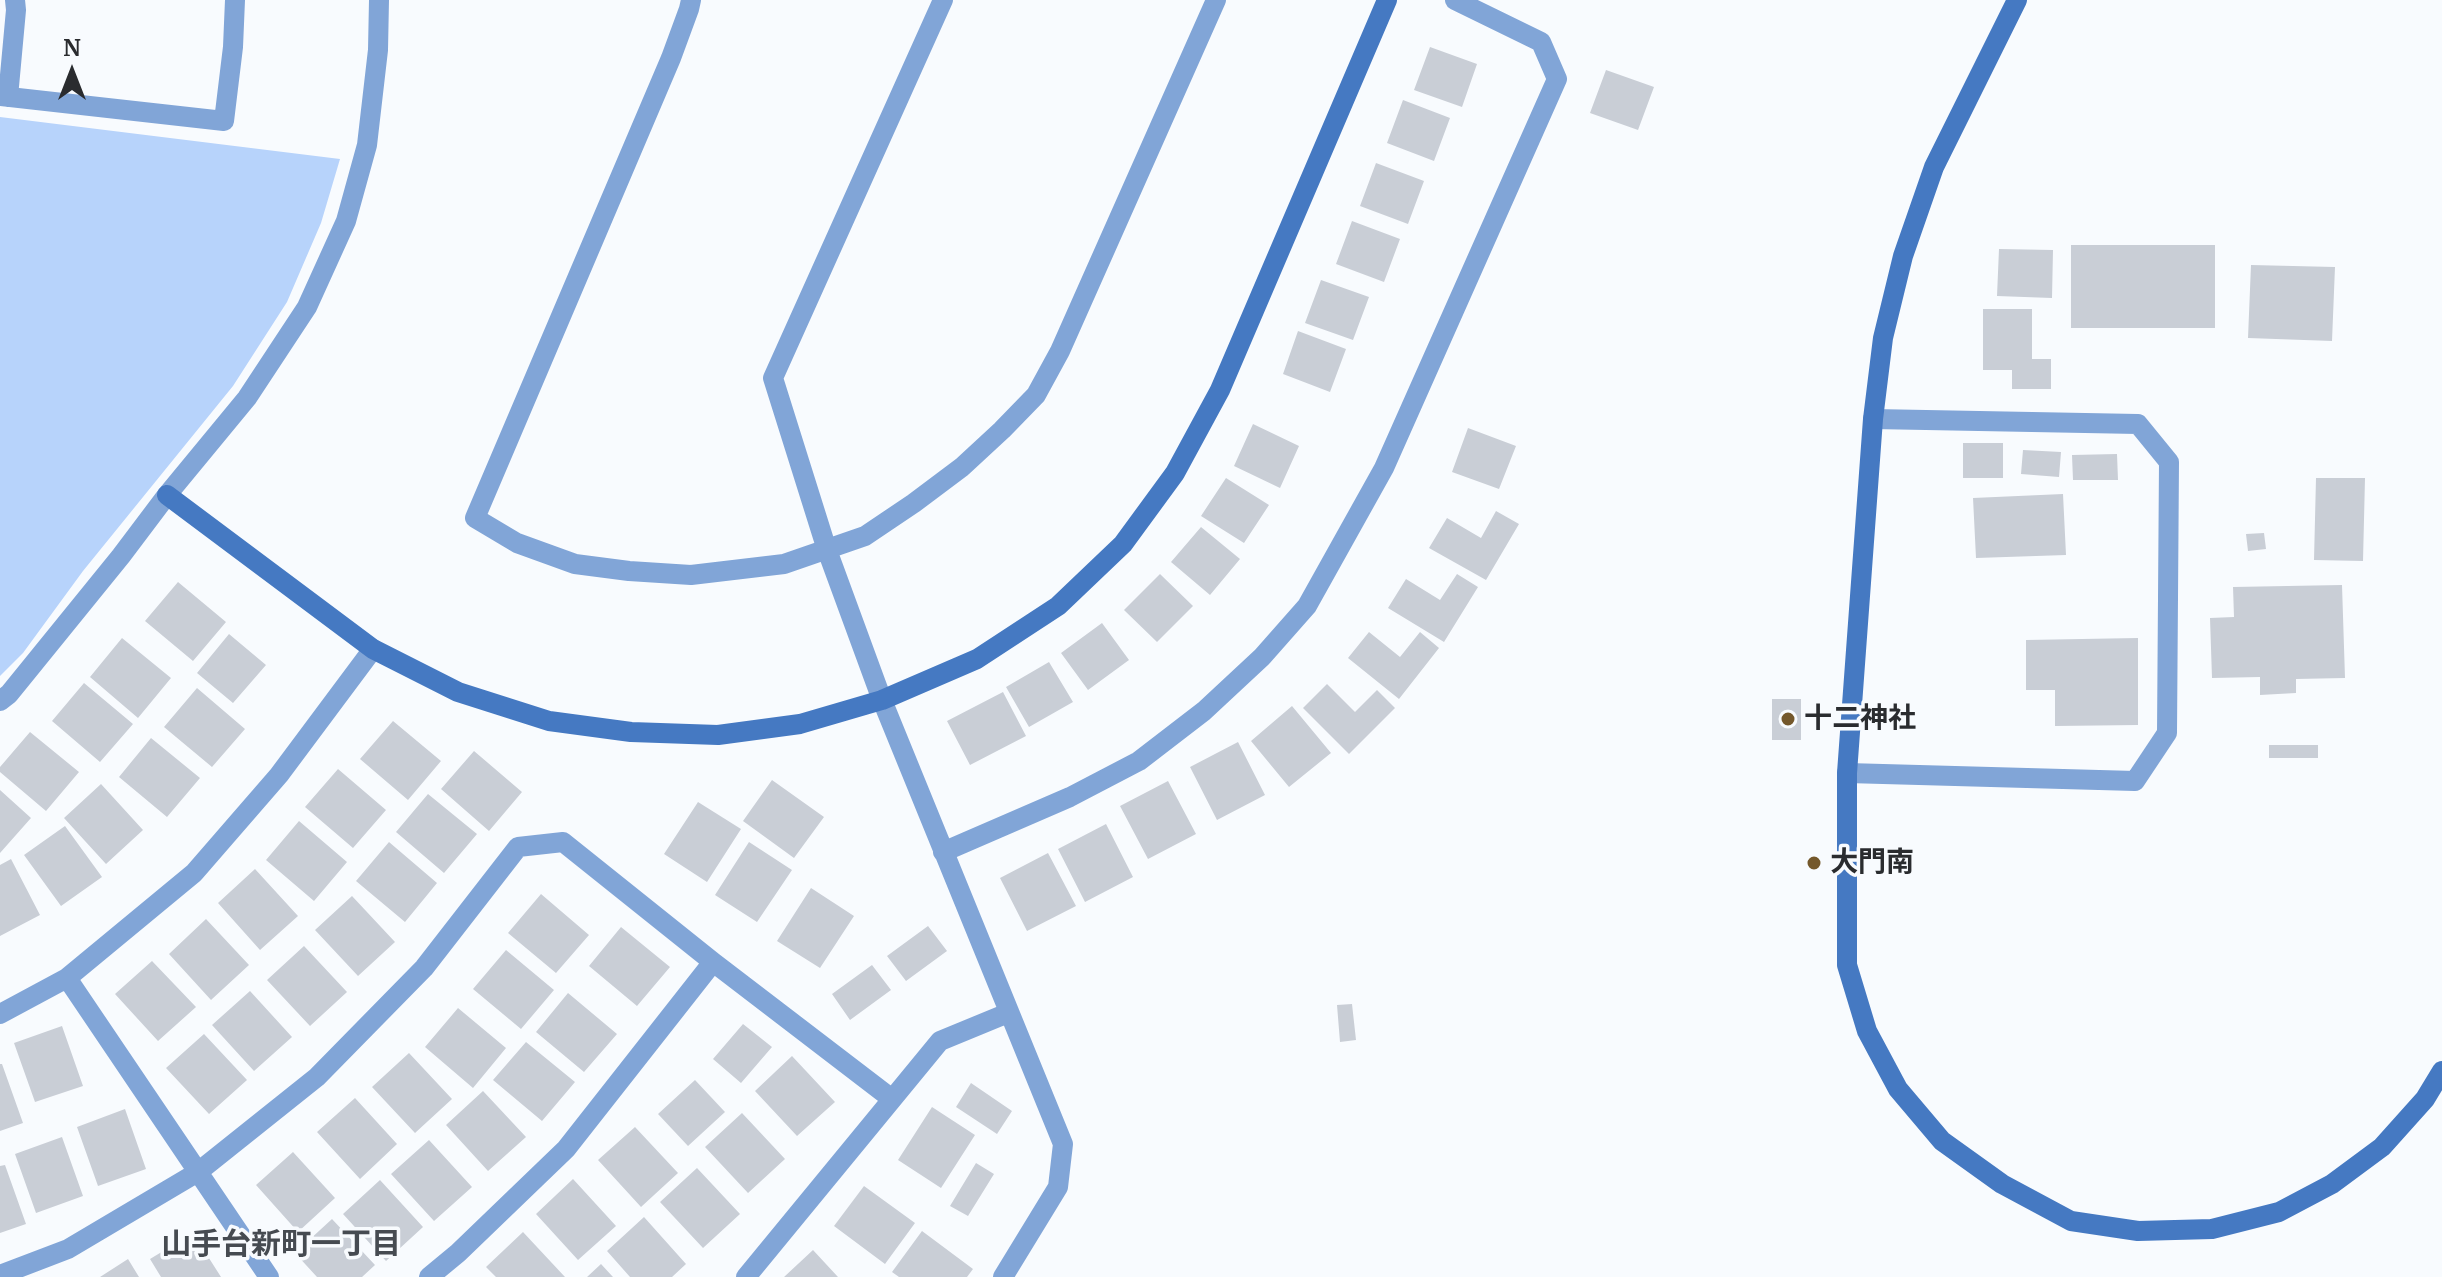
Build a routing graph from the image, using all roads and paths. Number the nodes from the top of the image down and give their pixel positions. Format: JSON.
{"nodes":[{"id":1,"x":15,"y":0,"type":"edge"},
{"id":2,"x":235,"y":0,"type":"edge"},
{"id":3,"x":379,"y":0,"type":"edge"},
{"id":4,"x":691,"y":0,"type":"edge"},
{"id":5,"x":943,"y":0,"type":"edge"},
{"id":6,"x":1216,"y":0,"type":"edge"},
{"id":7,"x":1387,"y":0,"type":"edge"},
{"id":8,"x":1455,"y":0,"type":"edge"},
{"id":9,"x":2017,"y":0,"type":"edge"},
{"id":10,"x":4,"y":96,"type":"edge"},
{"id":11,"x":1873,"y":419,"type":"junction"},
{"id":12,"x":167,"y":495,"type":"junction"},
{"id":13,"x":827,"y":550,"type":"junction"},
{"id":14,"x":373,"y":649,"type":"junction"},
{"id":15,"x":882,"y":700,"type":"junction"},
{"id":16,"x":0,"y":701,"type":"edge"},
{"id":17,"x":1847,"y":773,"type":"junction"},
{"id":18,"x":943,"y":852,"type":"junction"},
{"id":19,"x":713,"y":962,"type":"junction"},
{"id":20,"x":67,"y":978,"type":"junction"},
{"id":21,"x":1008,"y":1013,"type":"junction"},
{"id":22,"x":0,"y":1014,"type":"edge"},
{"id":23,"x":2442,"y":1071,"type":"edge"},
{"id":24,"x":892,"y":1099,"type":"junction"},
{"id":25,"x":198,"y":1172,"type":"junction"},
{"id":26,"x":0,"y":1275,"type":"edge"},
{"id":27,"x":269,"y":1277,"type":"edge"},
{"id":28,"x":429,"y":1277,"type":"edge"},
{"id":29,"x":746,"y":1277,"type":"edge"},
{"id":30,"x":1003,"y":1277,"type":"edge"}],
"edges":[{"from":1,"to":10,"type":"street"},
{"from":2,"to":10,"type":"street"},
{"from":3,"to":12,"type":"street"},
{"from":4,"to":13,"type":"street"},
{"from":5,"to":13,"type":"street"},
{"from":6,"to":13,"type":"street"},
{"from":7,"to":15,"type":"street"},
{"from":8,"to":18,"type":"street"},
{"from":9,"to":11,"type":"street"},
{"from":11,"to":17,"type":"street"},
{"from":11,"to":17,"type":"street"},
{"from":12,"to":14,"type":"street"},
{"from":12,"to":16,"type":"street"},
{"from":13,"to":15,"type":"street"},
{"from":14,"to":15,"type":"street"},
{"from":14,"to":20,"type":"street"},
{"from":15,"to":18,"type":"street"},
{"from":17,"to":23,"type":"street"},
{"from":18,"to":21,"type":"street"},
{"from":19,"to":24,"type":"street"},
{"from":19,"to":25,"type":"street"},
{"from":19,"to":28,"type":"street"},
{"from":20,"to":22,"type":"street"},
{"from":20,"to":25,"type":"street"},
{"from":21,"to":24,"type":"street"},
{"from":21,"to":30,"type":"street"},
{"from":24,"to":29,"type":"street"},
{"from":25,"to":26,"type":"street"},
{"from":25,"to":27,"type":"street"}]}
